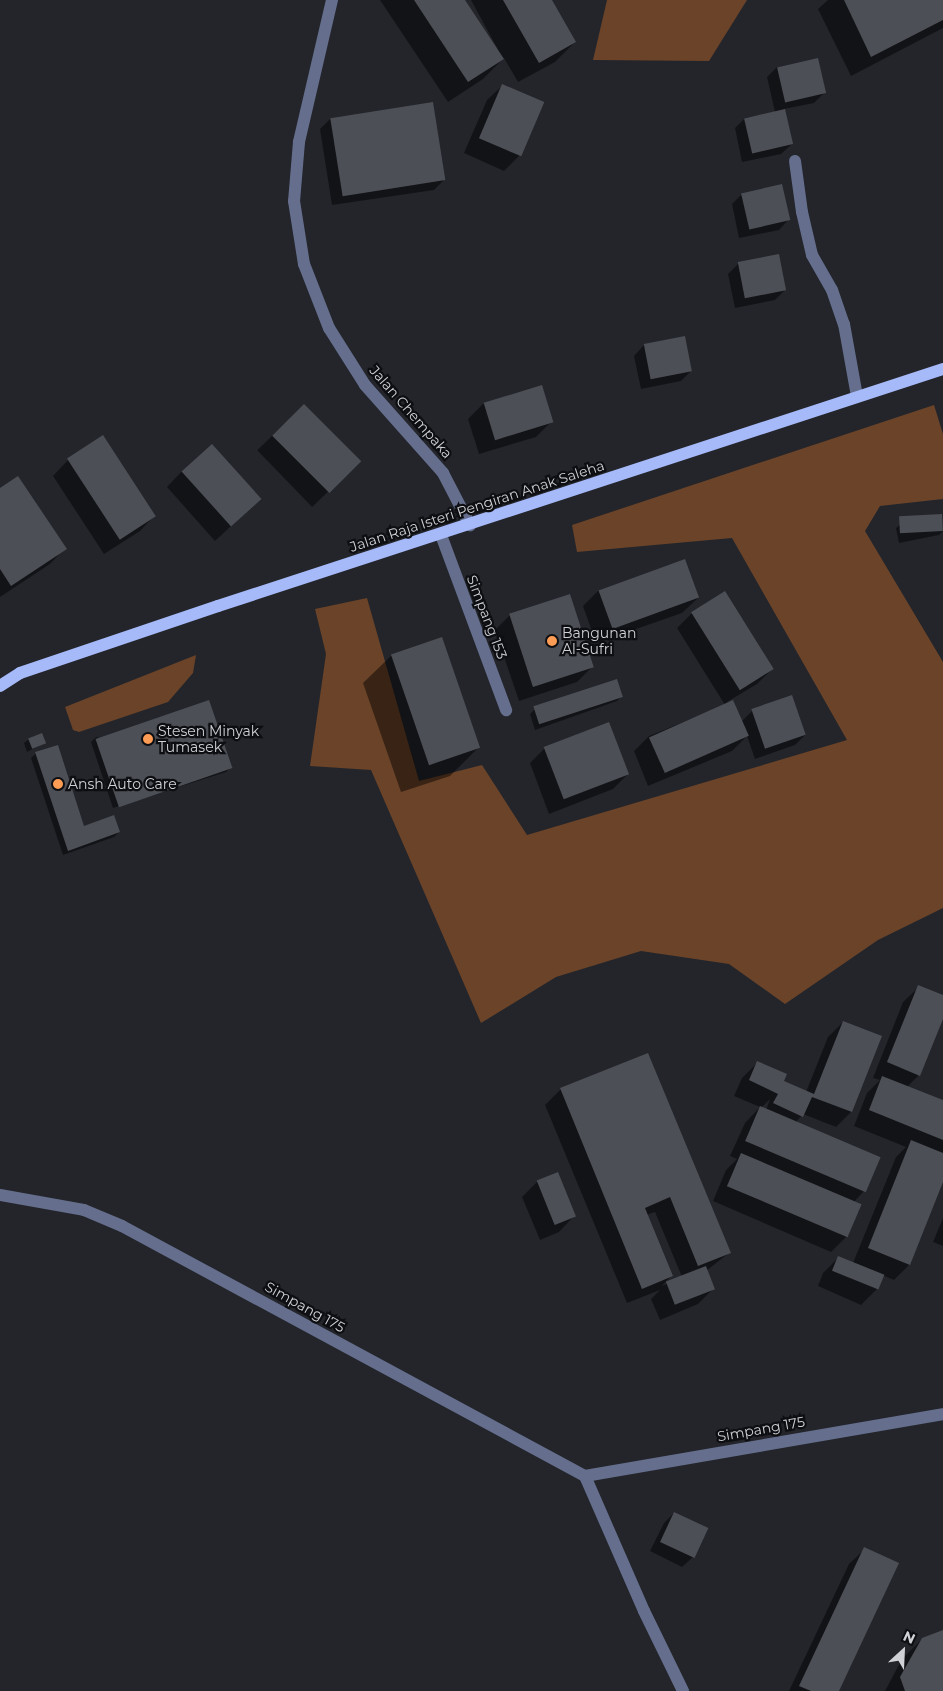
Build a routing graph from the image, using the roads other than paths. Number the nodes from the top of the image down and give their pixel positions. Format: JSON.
{"nodes":[{"id":1,"x":332,"y":0,"type":"edge"},
{"id":2,"x":795,"y":161,"type":"dead end"},
{"id":3,"x":943,"y":369,"type":"edge"},
{"id":4,"x":858,"y":396,"type":"junction"},
{"id":5,"x":470,"y":525,"type":"junction"},
{"id":6,"x":440,"y":535,"type":"junction"},
{"id":7,"x":20,"y":673,"type":"junction"},
{"id":8,"x":0,"y":674,"type":"edge"},
{"id":9,"x":0,"y":686,"type":"edge"},
{"id":10,"x":506,"y":710,"type":"dead end"},
{"id":11,"x":0,"y":1195,"type":"edge"},
{"id":12,"x":943,"y":1414,"type":"edge"},
{"id":13,"x":585,"y":1476,"type":"junction"},
{"id":14,"x":683,"y":1691,"type":"edge"}],
"edges":[{"from":1,"to":5,"type":"street","name":"Jalan Chempaka"},
{"from":2,"to":4,"type":"street"},
{"from":3,"to":4,"type":"main road","name":"Jalan Raja Isteri Pengiran Anak Saleha"},
{"from":4,"to":5,"type":"main road","name":"Jalan Raja Isteri Pengiran Anak Saleha"},
{"from":5,"to":6,"type":"main road","name":"Jalan Raja Isteri Pengiran Anak Saleha"},
{"from":6,"to":7,"type":"main road","name":"Jalan Raja Isteri Pengiran Anak Saleha"},
{"from":6,"to":10,"type":"street","name":"Simpang 153"},
{"from":7,"to":8,"type":"main road","name":"Jalan Raja Isteri Pengiran Anak Saleha"},
{"from":7,"to":9,"type":"main road","name":"Jalan Raja Isteri Pengiran Anak Saleha"},
{"from":11,"to":13,"type":"street","name":"Simpang 175"},
{"from":12,"to":13,"type":"street","name":"Simpang 175"},
{"from":13,"to":14,"type":"street"}]}
